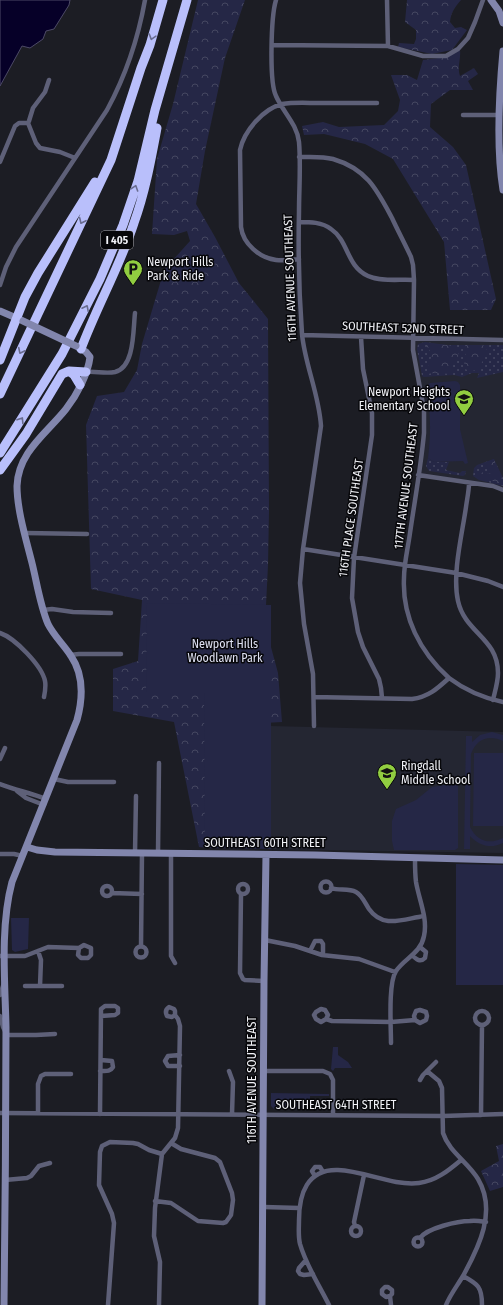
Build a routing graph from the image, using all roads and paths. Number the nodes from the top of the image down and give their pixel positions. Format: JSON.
{"nodes":[{"id":1,"x":144,"y":0,"type":"edge"},
{"id":2,"x":163,"y":0,"type":"edge"},
{"id":3,"x":276,"y":0,"type":"edge"},
{"id":4,"x":387,"y":0,"type":"edge"},
{"id":5,"x":483,"y":0,"type":"edge"},
{"id":6,"x":491,"y":0,"type":"edge"},
{"id":7,"x":186,"y":3,"type":"edge"},
{"id":8,"x":503,"y":23,"type":"edge"},
{"id":9,"x":272,"y":44,"type":"junction"},
{"id":10,"x":388,"y":46,"type":"junction"},
{"id":11,"x":503,"y":51,"type":"edge"},
{"id":12,"x":49,"y":80,"type":"dead end"},
{"id":13,"x":377,"y":103,"type":"dead end"},
{"id":14,"x":281,"y":105,"type":"junction"},
{"id":15,"x":463,"y":115,"type":"dead end"},
{"id":16,"x":500,"y":115,"type":"junction"},
{"id":17,"x":28,"y":123,"type":"junction"},
{"id":18,"x":299,"y":157,"type":"junction"},
{"id":19,"x":75,"y":158,"type":"junction"},
{"id":20,"x":111,"y":160,"type":"junction"},
{"id":21,"x":0,"y":162,"type":"edge"},
{"id":22,"x":503,"y":190,"type":"edge"},
{"id":23,"x":299,"y":222,"type":"junction"},
{"id":24,"x":299,"y":259,"type":"junction"},
{"id":25,"x":414,"y":280,"type":"junction"},
{"id":26,"x":0,"y":285,"type":"edge"},
{"id":27,"x":0,"y":311,"type":"edge"},
{"id":28,"x":135,"y":312,"type":"dead end"},
{"id":29,"x":20,"y":319,"type":"junction"},
{"id":30,"x":302,"y":335,"type":"junction"},
{"id":31,"x":361,"y":337,"type":"junction"},
{"id":32,"x":413,"y":338,"type":"junction"},
{"id":33,"x":503,"y":340,"type":"edge"},
{"id":34,"x":78,"y":348,"type":"junction"},
{"id":35,"x":0,"y":360,"type":"edge"},
{"id":36,"x":69,"y":371,"type":"junction"},
{"id":37,"x":86,"y":372,"type":"junction"},
{"id":38,"x":80,"y":385,"type":"junction"},
{"id":39,"x":0,"y":394,"type":"edge"},
{"id":40,"x":0,"y":454,"type":"edge"},
{"id":41,"x":0,"y":470,"type":"edge"},
{"id":42,"x":418,"y":475,"type":"junction"},
{"id":43,"x":469,"y":483,"type":"junction"},
{"id":44,"x":503,"y":490,"type":"edge"},
{"id":45,"x":25,"y":533,"type":"junction"},
{"id":46,"x":86,"y":534,"type":"dead end"},
{"id":47,"x":303,"y":549,"type":"junction"},
{"id":48,"x":354,"y":558,"type":"junction"},
{"id":49,"x":405,"y":565,"type":"junction"},
{"id":50,"x":456,"y":573,"type":"junction"},
{"id":51,"x":503,"y":587,"type":"edge"},
{"id":52,"x":43,"y":610,"type":"junction"},
{"id":53,"x":111,"y":613,"type":"dead end"},
{"id":54,"x":0,"y":633,"type":"edge"},
{"id":55,"x":120,"y":654,"type":"dead end"},
{"id":56,"x":70,"y":655,"type":"junction"},
{"id":57,"x":449,"y":678,"type":"junction"},
{"id":58,"x":44,"y":697,"type":"dead end"},
{"id":59,"x":314,"y":697,"type":"junction"},
{"id":60,"x":382,"y":698,"type":"junction"},
{"id":61,"x":493,"y":700,"type":"junction"},
{"id":62,"x":503,"y":702,"type":"edge"},
{"id":63,"x":314,"y":726,"type":"dead end"},
{"id":64,"x":5,"y":748,"type":"dead end"},
{"id":65,"x":0,"y":759,"type":"edge"},
{"id":66,"x":159,"y":763,"type":"dead end"},
{"id":67,"x":54,"y":779,"type":"junction"},
{"id":68,"x":114,"y":782,"type":"dead end"},
{"id":69,"x":0,"y":784,"type":"edge"},
{"id":70,"x":136,"y":796,"type":"dead end"},
{"id":71,"x":45,"y":802,"type":"junction"},
{"id":72,"x":27,"y":847,"type":"junction"},
{"id":73,"x":139,"y":853,"type":"junction"},
{"id":74,"x":158,"y":853,"type":"junction"},
{"id":75,"x":0,"y":854,"type":"edge"},
{"id":76,"x":171,"y":854,"type":"junction"},
{"id":77,"x":266,"y":855,"type":"junction"},
{"id":78,"x":22,"y":856,"type":"junction"},
{"id":79,"x":415,"y":858,"type":"junction"},
{"id":80,"x":503,"y":860,"type":"edge"},
{"id":81,"x":331,"y":888,"type":"dead end"},
{"id":82,"x":112,"y":893,"type":"dead end"},
{"id":83,"x":142,"y":894,"type":"junction"},
{"id":84,"x":241,"y":894,"type":"dead end"},
{"id":85,"x":424,"y":916,"type":"junction"},
{"id":86,"x":265,"y":940,"type":"junction"},
{"id":87,"x":141,"y":946,"type":"dead end"},
{"id":88,"x":420,"y":947,"type":"junction"},
{"id":89,"x":79,"y":948,"type":"dead end"},
{"id":90,"x":38,"y":951,"type":"junction"},
{"id":91,"x":310,"y":951,"type":"junction"},
{"id":92,"x":323,"y":955,"type":"junction"},
{"id":93,"x":412,"y":955,"type":"junction"},
{"id":94,"x":2,"y":956,"type":"edge"},
{"id":95,"x":175,"y":963,"type":"dead end"},
{"id":96,"x":395,"y":972,"type":"junction"},
{"id":97,"x":5,"y":980,"type":"junction"},
{"id":98,"x":264,"y":981,"type":"junction"},
{"id":99,"x":25,"y":986,"type":"dead end"},
{"id":100,"x":40,"y":986,"type":"junction"},
{"id":101,"x":62,"y":986,"type":"dead end"},
{"id":102,"x":0,"y":995,"type":"edge"},
{"id":103,"x":175,"y":1015,"type":"dead end"},
{"id":104,"x":0,"y":1016,"type":"edge"},
{"id":105,"x":101,"y":1016,"type":"dead end"},
{"id":106,"x":326,"y":1019,"type":"dead end"},
{"id":107,"x":415,"y":1020,"type":"dead end"},
{"id":108,"x":391,"y":1022,"type":"junction"},
{"id":109,"x":482,"y":1025,"type":"dead end"},
{"id":110,"x":6,"y":1033,"type":"junction"},
{"id":111,"x":55,"y":1034,"type":"dead end"},
{"id":112,"x":391,"y":1043,"type":"dead end"},
{"id":113,"x":3,"y":1049,"type":"edge"},
{"id":114,"x":180,"y":1055,"type":"junction"},
{"id":115,"x":3,"y":1058,"type":"edge"},
{"id":116,"x":101,"y":1060,"type":"junction"},
{"id":117,"x":436,"y":1062,"type":"dead end"},
{"id":118,"x":180,"y":1066,"type":"junction"},
{"id":119,"x":100,"y":1071,"type":"junction"},
{"id":120,"x":229,"y":1071,"type":"dead end"},
{"id":121,"x":263,"y":1071,"type":"junction"},
{"id":122,"x":427,"y":1071,"type":"junction"},
{"id":123,"x":70,"y":1074,"type":"dead end"},
{"id":124,"x":420,"y":1080,"type":"dead end"},
{"id":125,"x":38,"y":1113,"type":"junction"},
{"id":126,"x":2,"y":1114,"type":"edge"},
{"id":127,"x":100,"y":1114,"type":"junction"},
{"id":128,"x":178,"y":1114,"type":"junction"},
{"id":129,"x":232,"y":1114,"type":"junction"},
{"id":130,"x":263,"y":1114,"type":"junction"},
{"id":131,"x":503,"y":1114,"type":"edge"},
{"id":132,"x":333,"y":1115,"type":"junction"},
{"id":133,"x":481,"y":1115,"type":"junction"},
{"id":134,"x":443,"y":1116,"type":"junction"},
{"id":135,"x":3,"y":1128,"type":"edge"},
{"id":136,"x":171,"y":1143,"type":"junction"},
{"id":137,"x":162,"y":1154,"type":"junction"},
{"id":138,"x":461,"y":1160,"type":"junction"},
{"id":139,"x":50,"y":1163,"type":"dead end"},
{"id":140,"x":319,"y":1174,"type":"junction"},
{"id":141,"x":364,"y":1175,"type":"junction"},
{"id":142,"x":5,"y":1180,"type":"junction"},
{"id":143,"x":156,"y":1201,"type":"junction"},
{"id":144,"x":264,"y":1207,"type":"junction"},
{"id":145,"x":299,"y":1208,"type":"junction"},
{"id":146,"x":486,"y":1222,"type":"junction"},
{"id":147,"x":355,"y":1226,"type":"dead end"},
{"id":148,"x":420,"y":1238,"type":"dead end"},
{"id":149,"x":306,"y":1260,"type":"junction"},
{"id":150,"x":313,"y":1274,"type":"junction"},
{"id":151,"x":463,"y":1276,"type":"junction"},
{"id":152,"x":390,"y":1296,"type":"dead end"},
{"id":153,"x":4,"y":1305,"type":"edge"},
{"id":154,"x":108,"y":1305,"type":"edge"},
{"id":155,"x":159,"y":1305,"type":"edge"},
{"id":156,"x":262,"y":1305,"type":"edge"},
{"id":157,"x":329,"y":1305,"type":"edge"},
{"id":158,"x":391,"y":1305,"type":"edge"},
{"id":159,"x":446,"y":1305,"type":"edge"},
{"id":160,"x":482,"y":1305,"type":"edge"}],
"edges":[{"from":1,"to":19,"type":"street"},
{"from":2,"to":20,"type":"highway","one_way":true},
{"from":3,"to":9,"type":"street","name":"116TH AVENUE SOUTHEAST"},
{"from":4,"to":10,"type":"street"},
{"from":5,"to":10,"type":"street"},
{"from":6,"to":8,"type":"street"},
{"from":7,"to":34,"type":"highway"},
{"from":40,"to":7,"type":"highway","number":"I 405","one_way":true},
{"from":9,"to":10,"type":"street"},
{"from":9,"to":14,"type":"street","name":"116TH AVENUE SOUTHEAST"},
{"from":11,"to":16,"type":"street"},
{"from":12,"to":17,"type":"street"},
{"from":13,"to":14,"type":"street"},
{"from":14,"to":18,"type":"street","name":"116TH AVENUE SOUTHEAST"},
{"from":14,"to":24,"type":"street"},
{"from":15,"to":16,"type":"street"},
{"from":16,"to":22,"type":"street"},
{"from":17,"to":19,"type":"street"},
{"from":17,"to":21,"type":"street"},
{"from":18,"to":23,"type":"street","name":"116TH AVENUE SOUTHEAST"},
{"from":18,"to":25,"type":"street","name":"117TH AVENUE SOUTHEAST"},
{"from":19,"to":26,"type":"street"},
{"from":20,"to":29,"type":"highway"},
{"from":20,"to":39,"type":"highway","one_way":true},
{"from":23,"to":24,"type":"street","name":"116TH AVENUE SOUTHEAST"},
{"from":23,"to":25,"type":"street"},
{"from":24,"to":30,"type":"street","name":"116TH AVENUE SOUTHEAST"},
{"from":25,"to":32,"type":"street","name":"117TH AVENUE SOUTHEAST"},
{"from":27,"to":29,"type":"street"},
{"from":28,"to":37,"type":"street"},
{"from":29,"to":34,"type":"street","bridge":true},
{"from":29,"to":35,"type":"highway"},
{"from":30,"to":31,"type":"street","name":"SOUTHEAST 52ND STREET"},
{"from":30,"to":47,"type":"street","name":"116TH AVENUE SOUTHEAST"},
{"from":31,"to":32,"type":"street","name":"SOUTHEAST 52ND STREET"},
{"from":31,"to":48,"type":"street","name":"116TH PLACE SOUTHEAST"},
{"from":32,"to":33,"type":"street","name":"SOUTHEAST 52ND STREET"},
{"from":32,"to":42,"type":"street","name":"117TH AVENUE SOUTHEAST"},
{"from":34,"to":37,"type":"street"},
{"from":36,"to":37,"type":"highway"},
{"from":36,"to":38,"type":"highway"},
{"from":36,"to":41,"type":"highway"},
{"from":37,"to":38,"type":"street"},
{"from":38,"to":45,"type":"street"},
{"from":42,"to":43,"type":"street"},
{"from":42,"to":49,"type":"street","name":"117TH AVENUE SOUTHEAST"},
{"from":43,"to":44,"type":"street"},
{"from":43,"to":50,"type":"street"},
{"from":45,"to":46,"type":"street"},
{"from":45,"to":52,"type":"street"},
{"from":47,"to":48,"type":"street"},
{"from":47,"to":59,"type":"street","name":"116TH AVENUE SOUTHEAST"},
{"from":48,"to":49,"type":"street"},
{"from":48,"to":60,"type":"street","name":"116TH PLACE SOUTHEAST"},
{"from":49,"to":50,"type":"street"},
{"from":49,"to":57,"type":"street","name":"117TH AVENUE SOUTHEAST"},
{"from":50,"to":51,"type":"street"},
{"from":50,"to":61,"type":"street"},
{"from":52,"to":53,"type":"street"},
{"from":52,"to":56,"type":"street"},
{"from":54,"to":58,"type":"street"},
{"from":55,"to":56,"type":"street"},
{"from":56,"to":67,"type":"street"},
{"from":57,"to":60,"type":"street"},
{"from":57,"to":61,"type":"street","name":"117TH AVENUE SOUTHEAST"},
{"from":59,"to":60,"type":"street"},
{"from":59,"to":63,"type":"street","name":"116TH AVENUE SOUTHEAST"},
{"from":61,"to":62,"type":"street","name":"117TH AVENUE SOUTHEAST"},
{"from":64,"to":65,"type":"street"},
{"from":66,"to":74,"type":"street"},
{"from":67,"to":68,"type":"street"},
{"from":67,"to":71,"type":"street"},
{"from":69,"to":71,"type":"street"},
{"from":70,"to":73,"type":"street"},
{"from":71,"to":72,"type":"street"},
{"from":72,"to":73,"type":"street","name":"SOUTHEAST 60TH STREET"},
{"from":72,"to":78,"type":"street"},
{"from":73,"to":74,"type":"street","name":"SOUTHEAST 60TH STREET"},
{"from":73,"to":83,"type":"street"},
{"from":74,"to":76,"type":"street","name":"SOUTHEAST 60TH STREET"},
{"from":75,"to":78,"type":"street"},
{"from":76,"to":77,"type":"street","name":"SOUTHEAST 60TH STREET"},
{"from":76,"to":95,"type":"street"},
{"from":77,"to":79,"type":"street","name":"SOUTHEAST 60TH STREET"},
{"from":77,"to":86,"type":"street","name":"116TH AVENUE SOUTHEAST"},
{"from":78,"to":94,"type":"street"},
{"from":79,"to":80,"type":"street","name":"SOUTHEAST 60TH STREET"},
{"from":79,"to":85,"type":"street"},
{"from":81,"to":85,"type":"street"},
{"from":82,"to":83,"type":"street"},
{"from":83,"to":87,"type":"street"},
{"from":84,"to":98,"type":"street"},
{"from":85,"to":88,"type":"street"},
{"from":86,"to":91,"type":"street"},
{"from":86,"to":98,"type":"street","name":"116TH AVENUE SOUTHEAST"},
{"from":88,"to":93,"type":"street"},
{"from":88,"to":93,"type":"street"},
{"from":89,"to":90,"type":"street"},
{"from":90,"to":94,"type":"street"},
{"from":90,"to":100,"type":"street"},
{"from":91,"to":92,"type":"street"},
{"from":91,"to":92,"type":"street"},
{"from":92,"to":96,"type":"street"},
{"from":93,"to":96,"type":"street"},
{"from":94,"to":97,"type":"street"},
{"from":96,"to":108,"type":"street"},
{"from":97,"to":102,"type":"street"},
{"from":97,"to":110,"type":"street"},
{"from":98,"to":121,"type":"street","name":"116TH AVENUE SOUTHEAST"},
{"from":99,"to":100,"type":"street"},
{"from":100,"to":101,"type":"street"},
{"from":103,"to":114,"type":"street"},
{"from":104,"to":110,"type":"street"},
{"from":105,"to":116,"type":"street"},
{"from":106,"to":108,"type":"street"},
{"from":107,"to":108,"type":"street"},
{"from":108,"to":112,"type":"street"},
{"from":109,"to":133,"type":"street"},
{"from":110,"to":111,"type":"street"},
{"from":110,"to":113,"type":"street"},
{"from":113,"to":115,"type":"street"},
{"from":114,"to":118,"type":"street"},
{"from":114,"to":118,"type":"street"},
{"from":115,"to":126,"type":"street"},
{"from":116,"to":119,"type":"street"},
{"from":116,"to":119,"type":"street"},
{"from":117,"to":122,"type":"street"},
{"from":118,"to":128,"type":"street"},
{"from":119,"to":127,"type":"street"},
{"from":120,"to":129,"type":"street"},
{"from":121,"to":130,"type":"street","name":"116TH AVENUE SOUTHEAST"},
{"from":121,"to":132,"type":"street"},
{"from":122,"to":124,"type":"street"},
{"from":122,"to":134,"type":"street"},
{"from":123,"to":125,"type":"street"},
{"from":125,"to":126,"type":"street","name":"SOUTHEAST 64TH STREET"},
{"from":125,"to":127,"type":"street","name":"SOUTHEAST 64TH STREET"},
{"from":126,"to":135,"type":"street"},
{"from":127,"to":128,"type":"street","name":"SOUTHEAST 64TH STREET"},
{"from":128,"to":129,"type":"street","name":"SOUTHEAST 64TH STREET"},
{"from":128,"to":136,"type":"street"},
{"from":129,"to":130,"type":"street","name":"SOUTHEAST 64TH STREET"},
{"from":130,"to":132,"type":"street","name":"SOUTHEAST 64TH STREET"},
{"from":130,"to":144,"type":"street","name":"116TH AVENUE SOUTHEAST"},
{"from":131,"to":133,"type":"street","name":"SOUTHEAST 64TH STREET"},
{"from":132,"to":134,"type":"street","name":"SOUTHEAST 64TH STREET"},
{"from":133,"to":134,"type":"street","name":"SOUTHEAST 64TH STREET"},
{"from":134,"to":138,"type":"street"},
{"from":135,"to":142,"type":"street"},
{"from":136,"to":137,"type":"street"},
{"from":136,"to":143,"type":"street"},
{"from":137,"to":143,"type":"street"},
{"from":137,"to":154,"type":"street"},
{"from":138,"to":141,"type":"street"},
{"from":138,"to":146,"type":"street"},
{"from":139,"to":142,"type":"street"},
{"from":140,"to":140,"type":"street"},
{"from":140,"to":141,"type":"street"},
{"from":140,"to":145,"type":"street"},
{"from":141,"to":147,"type":"street"},
{"from":142,"to":153,"type":"street"},
{"from":143,"to":155,"type":"street"},
{"from":144,"to":145,"type":"street"},
{"from":144,"to":156,"type":"street","name":"116TH AVENUE SOUTHEAST"},
{"from":145,"to":149,"type":"street"},
{"from":146,"to":148,"type":"street"},
{"from":146,"to":151,"type":"street"},
{"from":149,"to":150,"type":"street"},
{"from":149,"to":150,"type":"street"},
{"from":150,"to":157,"type":"street"},
{"from":151,"to":159,"type":"street"},
{"from":151,"to":160,"type":"street"},
{"from":152,"to":158,"type":"street"}]}
